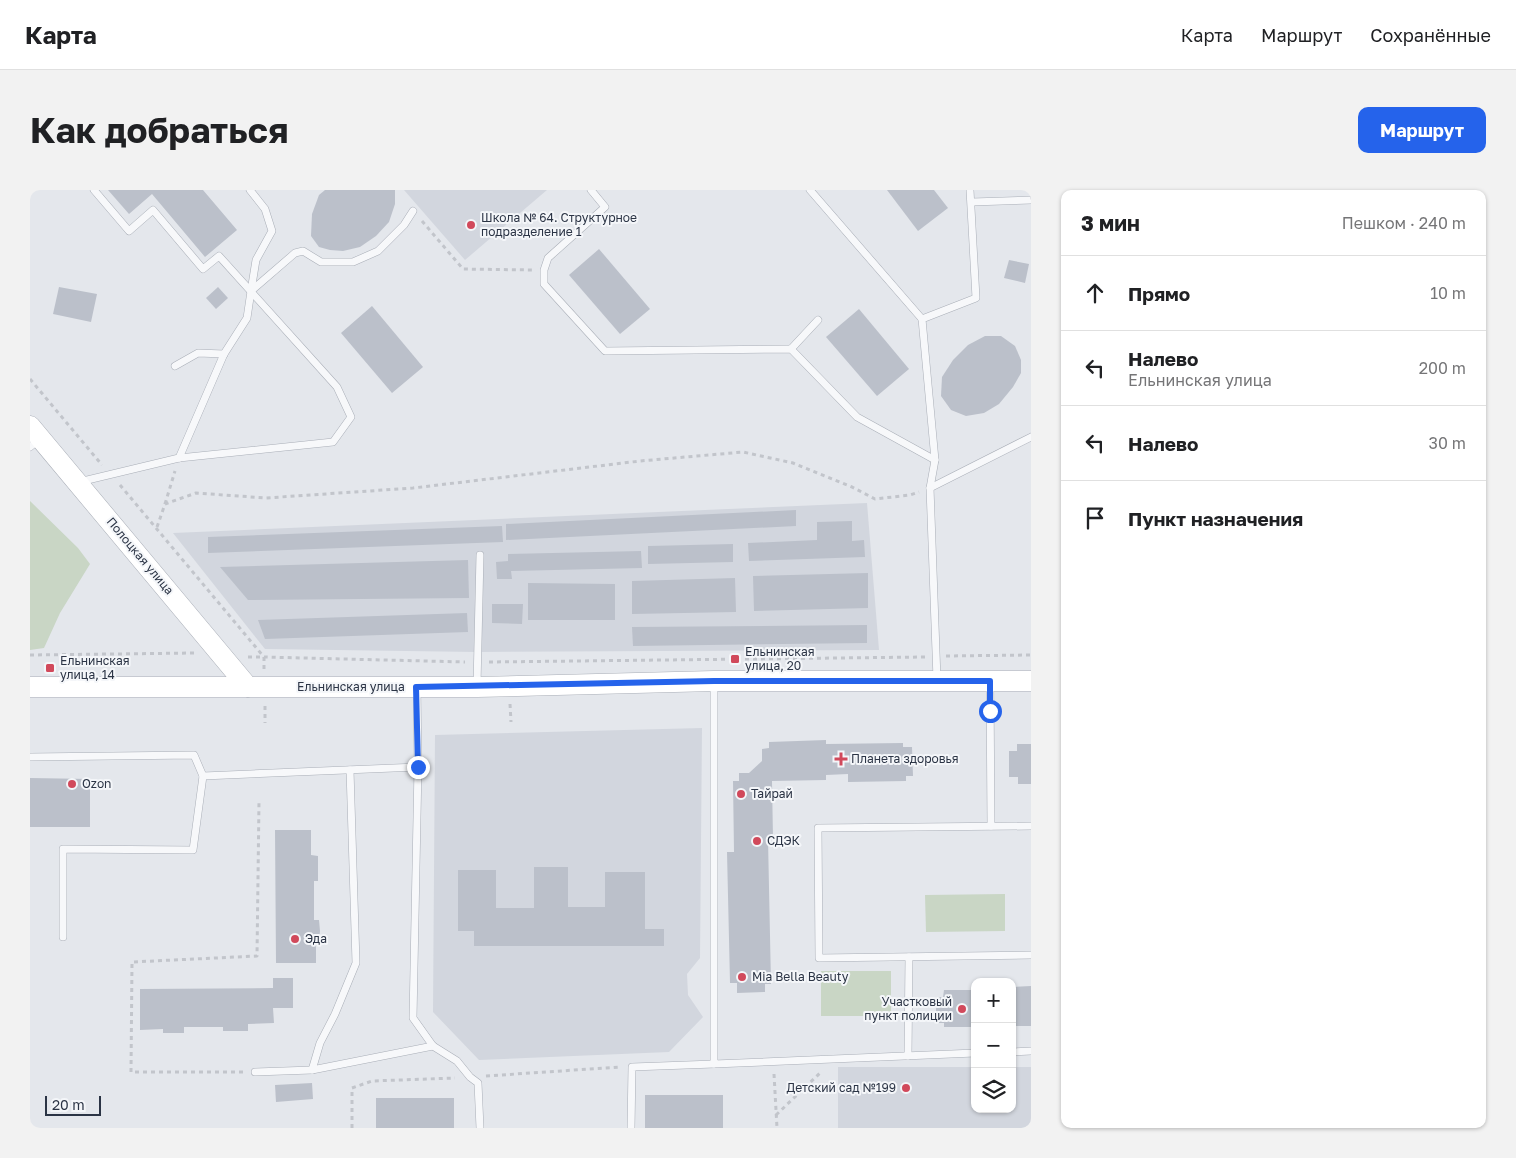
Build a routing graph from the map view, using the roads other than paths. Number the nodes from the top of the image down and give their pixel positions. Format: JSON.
{"nodes":[{"id":1,"x":94,"y":190,"type":"edge"},
{"id":2,"x":250,"y":190,"type":"edge"},
{"id":3,"x":591,"y":190,"type":"edge"},
{"id":4,"x":810,"y":190,"type":"edge"},
{"id":5,"x":970,"y":190,"type":"edge"},
{"id":6,"x":1031,"y":200,"type":"edge"},
{"id":7,"x":972,"y":202,"type":"junction"},
{"id":8,"x":413,"y":211,"type":"road end"},
{"id":9,"x":250,"y":291,"type":"junction"},
{"id":10,"x":922,"y":319,"type":"junction"},
{"id":11,"x":818,"y":320,"type":"dead end"},
{"id":12,"x":791,"y":349,"type":"junction"},
{"id":13,"x":224,"y":354,"type":"junction"},
{"id":14,"x":175,"y":366,"type":"dead end"},
{"id":15,"x":1031,"y":437,"type":"edge"},
{"id":16,"x":34,"y":438,"type":"edge"},
{"id":17,"x":178,"y":458,"type":"junction"},
{"id":18,"x":935,"y":460,"type":"junction"},
{"id":19,"x":78,"y":482,"type":"junction"},
{"id":20,"x":930,"y":488,"type":"junction"},
{"id":21,"x":480,"y":555,"type":"dead end"},
{"id":22,"x":1031,"y":680,"type":"edge"},
{"id":23,"x":714,"y":681,"type":"junction"},
{"id":24,"x":990,"y":681,"type":"junction"},
{"id":25,"x":938,"y":682,"type":"junction"},
{"id":26,"x":30,"y":687,"type":"edge"},
{"id":27,"x":248,"y":687,"type":"junction"},
{"id":28,"x":416,"y":687,"type":"junction"},
{"id":29,"x":476,"y":687,"type":"junction"},
{"id":30,"x":30,"y":757,"type":"edge"},
{"id":31,"x":418,"y":767,"type":"junction"},
{"id":32,"x":350,"y":770,"type":"junction"},
{"id":33,"x":203,"y":776,"type":"junction"},
{"id":34,"x":991,"y":826,"type":"junction"},
{"id":35,"x":1031,"y":826,"type":"edge"},
{"id":36,"x":63,"y":938,"type":"dead end"},
{"id":37,"x":1031,"y":956,"type":"edge"},
{"id":38,"x":909,"y":957,"type":"junction"},
{"id":39,"x":433,"y":1046,"type":"junction"},
{"id":40,"x":1031,"y":1051,"type":"edge"},
{"id":41,"x":1016,"y":1052,"type":"edge"},
{"id":42,"x":971,"y":1053,"type":"edge"},
{"id":43,"x":908,"y":1056,"type":"junction"},
{"id":44,"x":714,"y":1064,"type":"junction"},
{"id":45,"x":312,"y":1070,"type":"junction"},
{"id":46,"x":256,"y":1072,"type":"road end"},
{"id":47,"x":480,"y":1128,"type":"edge"},
{"id":48,"x":631,"y":1128,"type":"edge"}],
"edges":[{"from":1,"to":9,"type":"lane"},
{"from":2,"to":9,"type":"lane"},
{"from":3,"to":12,"type":"lane"},
{"from":4,"to":10,"type":"lane"},
{"from":5,"to":7,"type":"lane"},
{"from":6,"to":7,"type":"lane"},
{"from":7,"to":10,"type":"lane"},
{"from":8,"to":9,"type":"lane"},
{"from":9,"to":13,"type":"lane"},
{"from":9,"to":17,"type":"lane"},
{"from":10,"to":18,"type":"lane"},
{"from":11,"to":12,"type":"lane"},
{"from":12,"to":18,"type":"lane"},
{"from":13,"to":14,"type":"lane"},
{"from":13,"to":17,"type":"lane"},
{"from":15,"to":20,"type":"lane"},
{"from":16,"to":19,"type":"street","name":"Полоцкая улица"},
{"from":17,"to":19,"type":"lane"},
{"from":18,"to":20,"type":"lane"},
{"from":19,"to":27,"type":"street","name":"Полоцкая улица"},
{"from":20,"to":25,"type":"lane"},
{"from":21,"to":29,"type":"lane"},
{"from":22,"to":24,"type":"street","name":"Ельнинская улица"},
{"from":23,"to":25,"type":"street","name":"Ельнинская улица"},
{"from":23,"to":29,"type":"street","name":"Ельнинская улица"},
{"from":23,"to":44,"type":"lane"},
{"from":24,"to":25,"type":"street","name":"Ельнинская улица"},
{"from":24,"to":34,"type":"lane"},
{"from":26,"to":27,"type":"street","name":"Ельнинская улица"},
{"from":27,"to":28,"type":"street","name":"Ельнинская улица"},
{"from":28,"to":29,"type":"street","name":"Ельнинская улица"},
{"from":28,"to":31,"type":"lane"},
{"from":30,"to":33,"type":"lane"},
{"from":31,"to":32,"type":"lane"},
{"from":31,"to":39,"type":"lane"},
{"from":32,"to":33,"type":"lane"},
{"from":32,"to":45,"type":"lane"},
{"from":33,"to":36,"type":"lane"},
{"from":34,"to":35,"type":"lane"},
{"from":34,"to":38,"type":"lane"},
{"from":37,"to":38,"type":"lane"},
{"from":38,"to":43,"type":"lane"},
{"from":39,"to":45,"type":"lane"},
{"from":39,"to":47,"type":"lane"},
{"from":40,"to":41,"type":"lane"},
{"from":42,"to":43,"type":"lane"},
{"from":43,"to":44,"type":"lane"},
{"from":44,"to":48,"type":"lane"},
{"from":45,"to":46,"type":"lane"}]}
